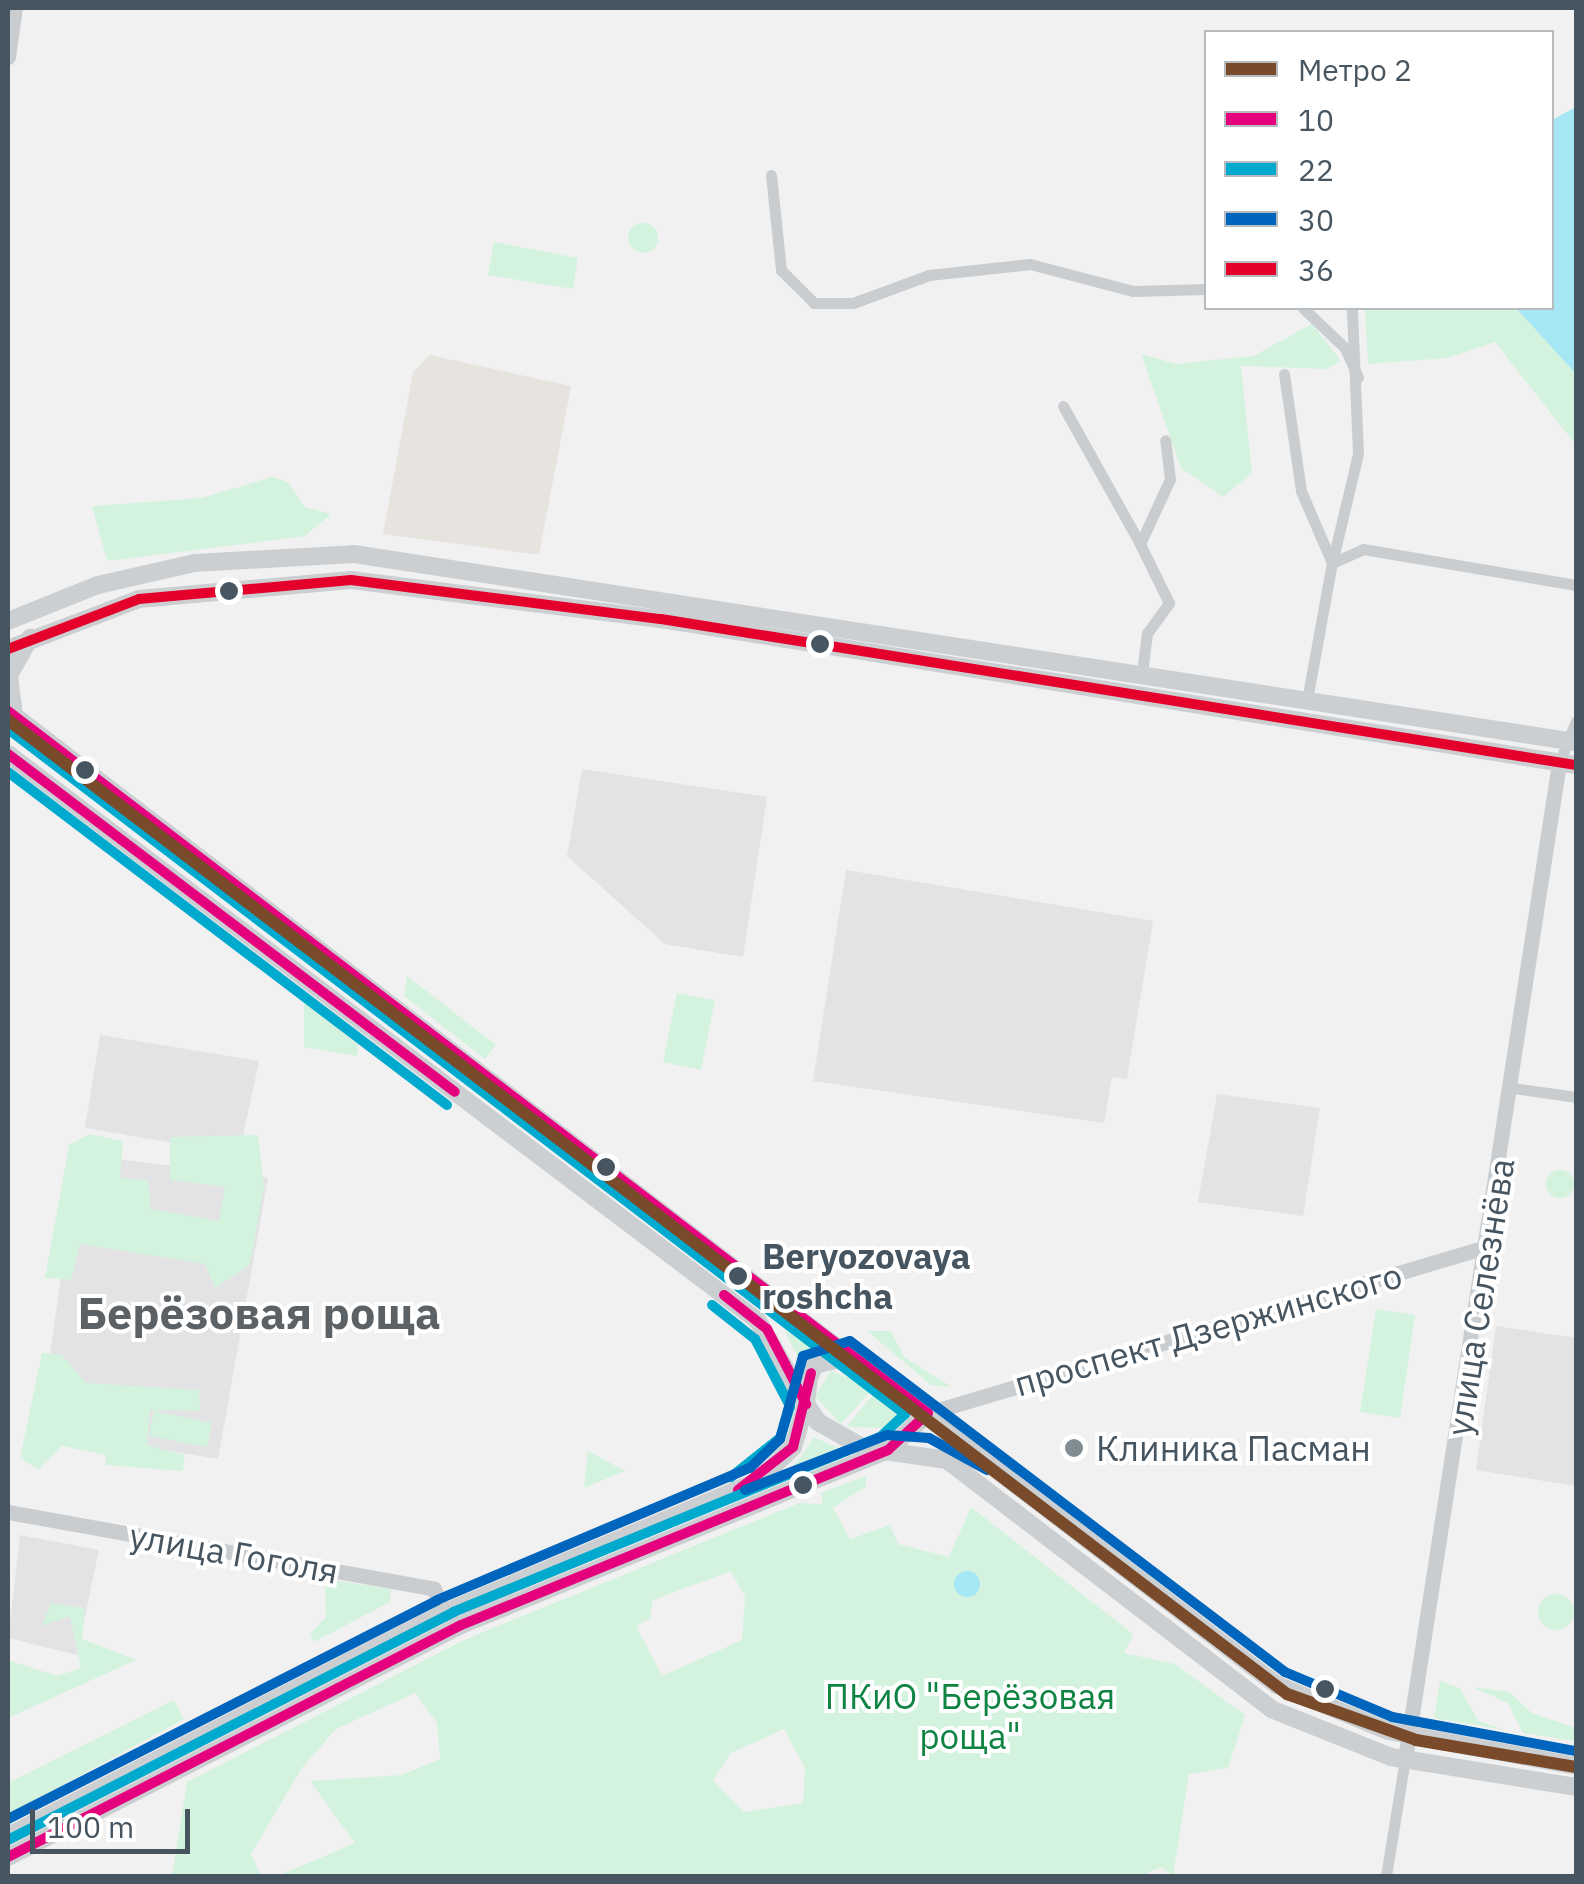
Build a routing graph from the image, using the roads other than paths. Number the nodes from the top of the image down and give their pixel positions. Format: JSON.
{"nodes":[{"id":1,"x":15,"y":8,"type":"edge"},
{"id":2,"x":8,"y":57,"type":"edge"},
{"id":3,"x":771,"y":175,"type":"dead end"},
{"id":4,"x":1204,"y":289,"type":"edge"},
{"id":5,"x":1305,"y":310,"type":"edge"},
{"id":6,"x":1352,"y":310,"type":"edge"},
{"id":7,"x":1284,"y":374,"type":"dead end"},
{"id":8,"x":1360,"y":380,"type":"junction"},
{"id":9,"x":1063,"y":406,"type":"dead end"},
{"id":10,"x":1164,"y":440,"type":"dead end"},
{"id":11,"x":1140,"y":544,"type":"junction"},
{"id":12,"x":1332,"y":563,"type":"junction"},
{"id":13,"x":1576,"y":585,"type":"edge"},
{"id":14,"x":30,"y":608,"type":"junction"},
{"id":15,"x":745,"y":608,"type":"junction"},
{"id":16,"x":8,"y":612,"type":"edge"},
{"id":17,"x":8,"y":621,"type":"edge"},
{"id":18,"x":853,"y":626,"type":"junction"},
{"id":19,"x":743,"y":632,"type":"junction"},
{"id":20,"x":31,"y":636,"type":"junction"},
{"id":21,"x":8,"y":649,"type":"edge"},
{"id":22,"x":849,"y":649,"type":"junction"},
{"id":23,"x":1142,"y":674,"type":"junction"},
{"id":24,"x":1307,"y":700,"type":"junction"},
{"id":25,"x":11,"y":714,"type":"edge"},
{"id":26,"x":1576,"y":721,"type":"edge"},
{"id":27,"x":1570,"y":741,"type":"edge"},
{"id":28,"x":8,"y":754,"type":"edge"},
{"id":29,"x":1568,"y":764,"type":"edge"},
{"id":30,"x":1514,"y":1088,"type":"junction"},
{"id":31,"x":1576,"y":1097,"type":"edge"},
{"id":32,"x":1489,"y":1246,"type":"junction"},
{"id":33,"x":851,"y":1356,"type":"junction"},
{"id":34,"x":806,"y":1404,"type":"junction"},
{"id":35,"x":928,"y":1412,"type":"junction"},
{"id":36,"x":888,"y":1450,"type":"junction"},
{"id":37,"x":8,"y":1512,"type":"edge"},
{"id":38,"x":444,"y":1614,"type":"junction"},
{"id":39,"x":1410,"y":1737,"type":"junction"},
{"id":40,"x":1406,"y":1759,"type":"junction"},
{"id":41,"x":1576,"y":1766,"type":"edge"},
{"id":42,"x":1576,"y":1788,"type":"edge"},
{"id":43,"x":8,"y":1836,"type":"edge"},
{"id":44,"x":8,"y":1857,"type":"edge"},
{"id":45,"x":1386,"y":1876,"type":"edge"}],
"edges":[{"from":1,"to":2,"type":"street"},
{"from":3,"to":4,"type":"street"},
{"from":5,"to":8,"type":"street"},
{"from":6,"to":8,"type":"street"},
{"from":7,"to":12,"type":"street"},
{"from":8,"to":12,"type":"street"},
{"from":9,"to":11,"type":"street"},
{"from":10,"to":11,"type":"street"},
{"from":11,"to":23,"type":"street"},
{"from":12,"to":13,"type":"street"},
{"from":12,"to":24,"type":"street"},
{"from":14,"to":15,"type":"main road"},
{"from":14,"to":16,"type":"main road"},
{"from":14,"to":17,"type":"main road"},
{"from":15,"to":18,"type":"main road"},
{"from":15,"to":19,"type":"main road"},
{"from":18,"to":22,"type":"main road"},
{"from":18,"to":23,"type":"main road"},
{"from":19,"to":20,"type":"main road"},
{"from":19,"to":22,"type":"main road"},
{"from":20,"to":21,"type":"main road"},
{"from":20,"to":25,"type":"main road"},
{"from":22,"to":29,"type":"main road"},
{"from":23,"to":24,"type":"main road"},
{"from":24,"to":27,"type":"main road"},
{"from":25,"to":33,"type":"main road"},
{"from":26,"to":27,"type":"street","name":"улица Селезнёва"},
{"from":27,"to":29,"type":"street","name":"улица Селезнёва"},
{"from":28,"to":34,"type":"main road"},
{"from":29,"to":30,"type":"street","name":"улица Селезнёва"},
{"from":30,"to":31,"type":"street"},
{"from":30,"to":32,"type":"street","name":"улица Селезнёва"},
{"from":32,"to":35,"type":"street","name":"проспект Дзержинского"},
{"from":32,"to":39,"type":"street","name":"улица Селезнёва"},
{"from":33,"to":34,"type":"main road"},
{"from":33,"to":35,"type":"main road"},
{"from":34,"to":36,"type":"main road"},
{"from":34,"to":38,"type":"main road"},
{"from":35,"to":36,"type":"main road"},
{"from":35,"to":39,"type":"main road"},
{"from":36,"to":40,"type":"main road"},
{"from":36,"to":44,"type":"main road"},
{"from":37,"to":38,"type":"street","name":"улица Гоголя"},
{"from":38,"to":43,"type":"main road"},
{"from":39,"to":40,"type":"street","name":"улица Селезнёва"},
{"from":39,"to":41,"type":"main road"},
{"from":40,"to":42,"type":"main road"},
{"from":40,"to":45,"type":"street","name":"улица Селезнёва"}]}
